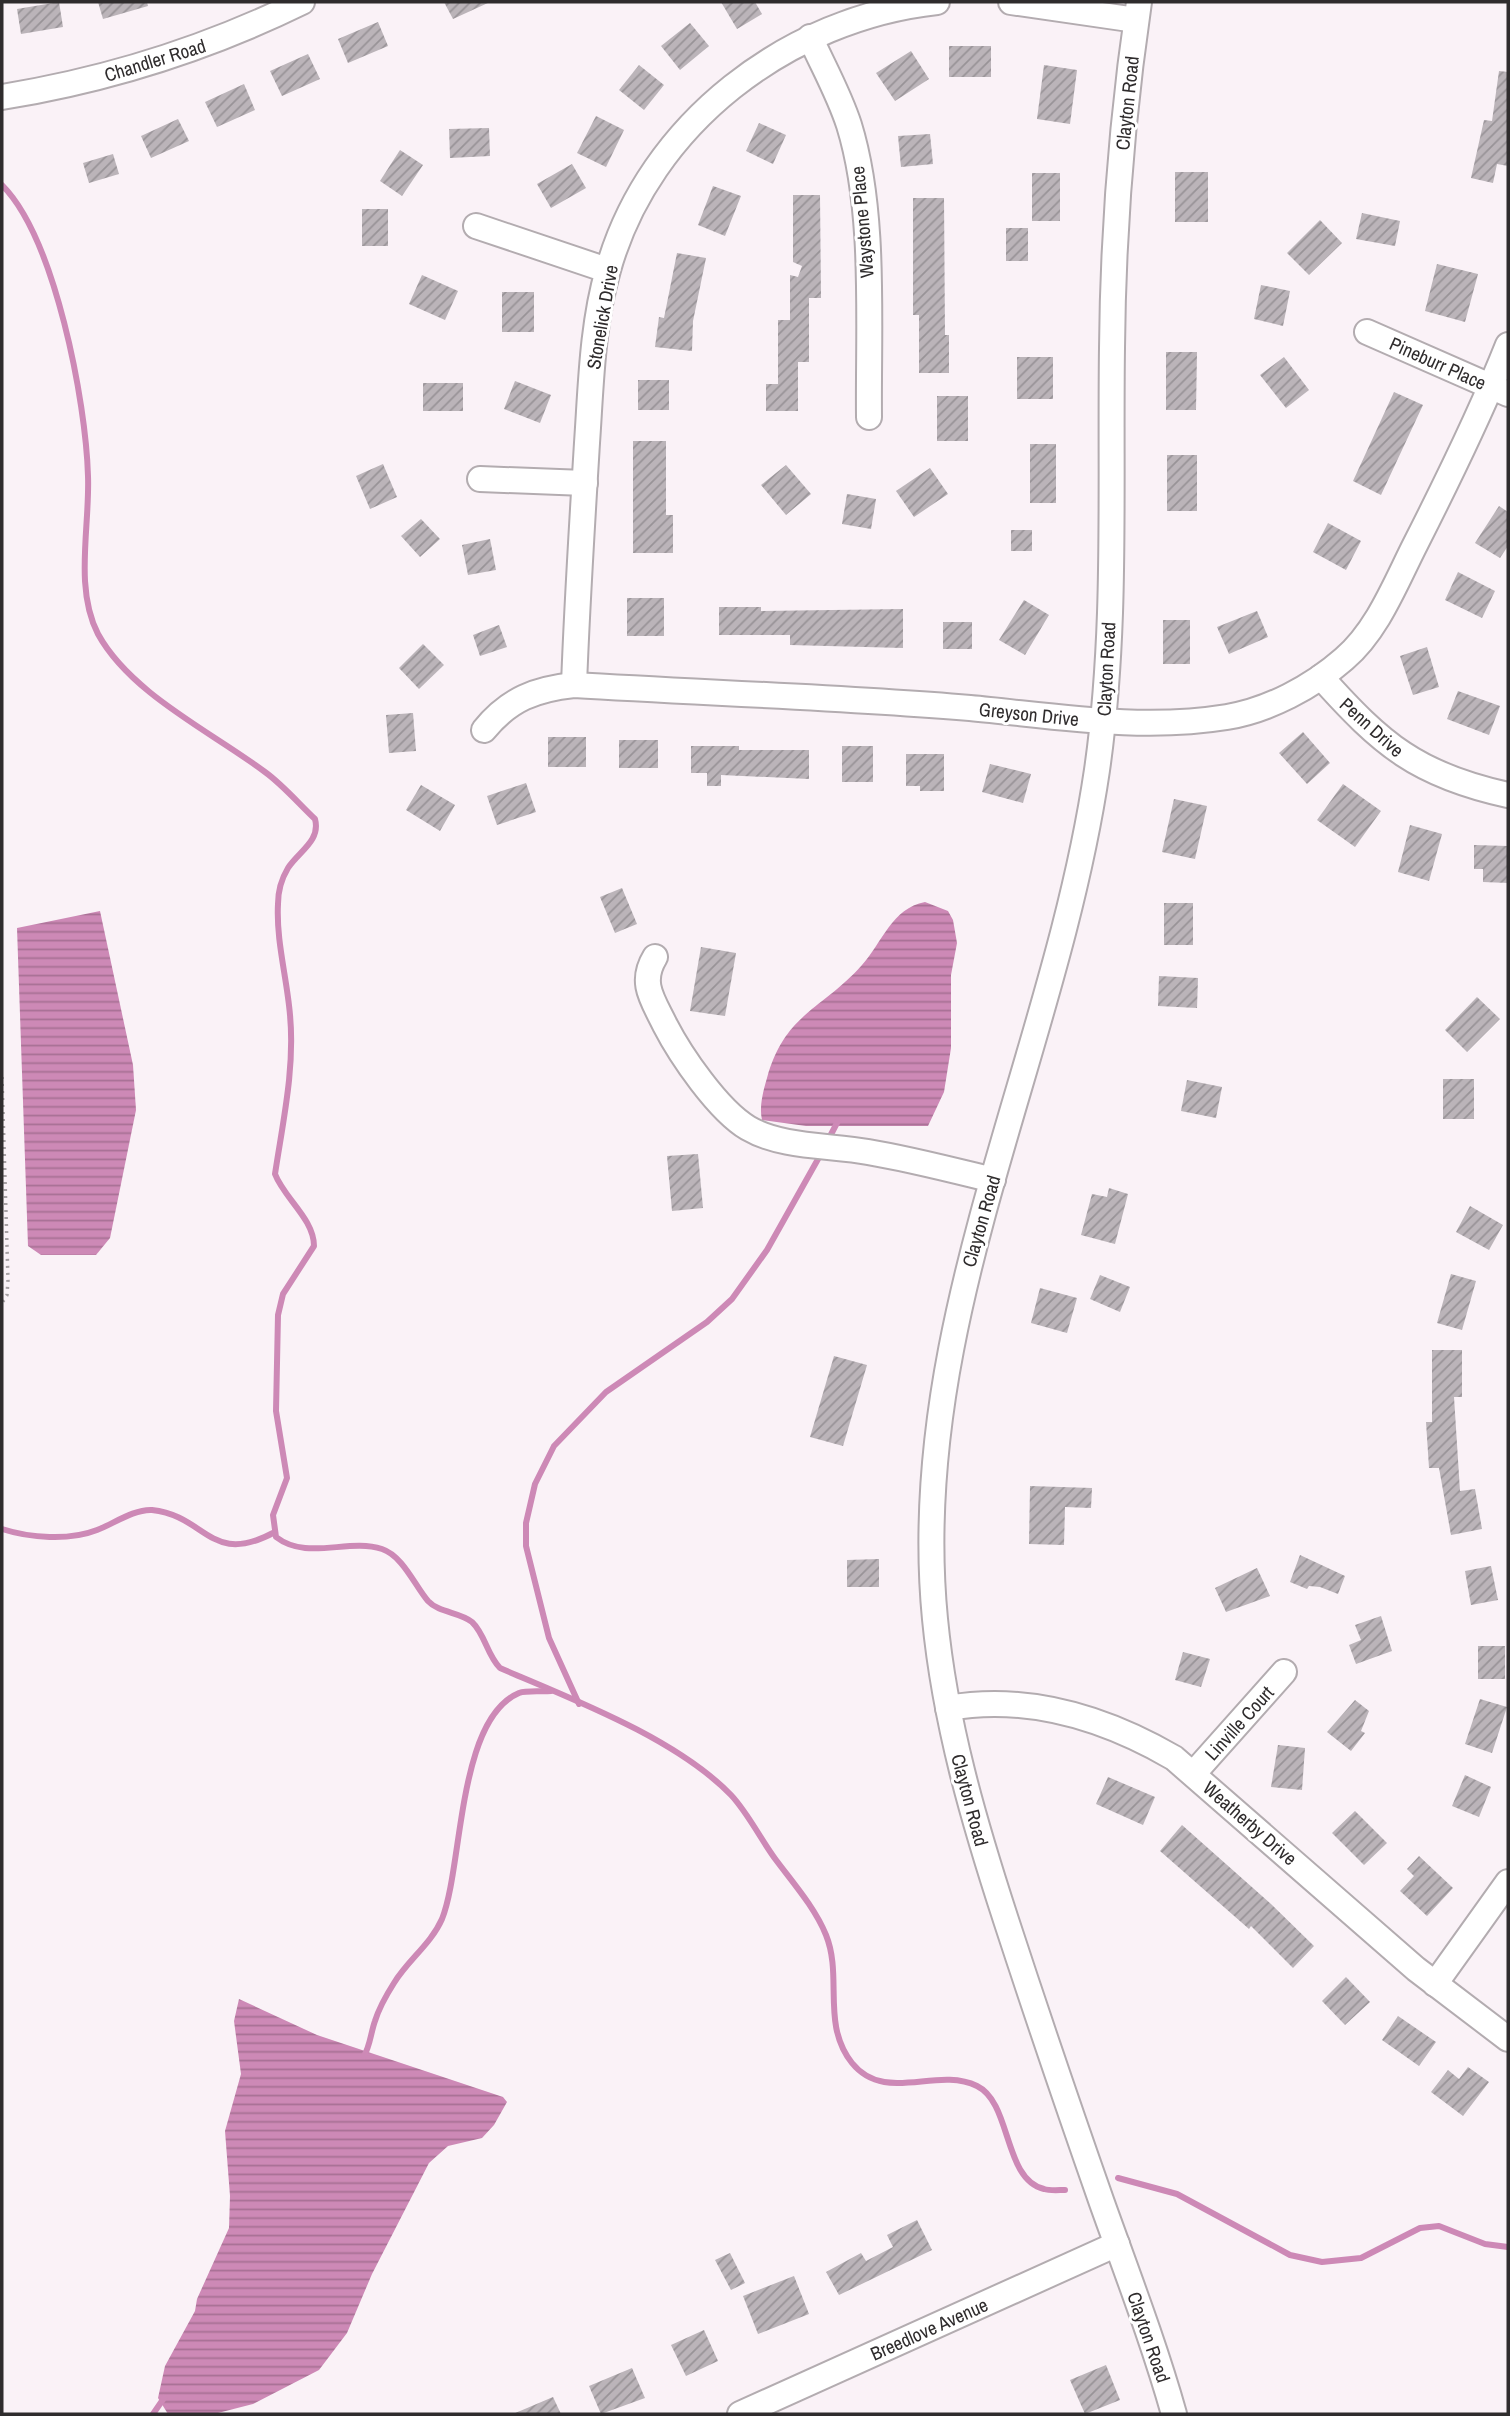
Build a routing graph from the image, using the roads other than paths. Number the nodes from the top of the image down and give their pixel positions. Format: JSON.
{"nodes":[{"id":1,"x":302,"y":2,"type":"edge"},
{"id":2,"x":937,"y":2,"type":"edge"},
{"id":3,"x":1011,"y":2,"type":"edge"},
{"id":4,"x":1137,"y":11,"type":"edge"},
{"id":5,"x":810,"y":37,"type":"junction"},
{"id":6,"x":2,"y":97,"type":"edge"},
{"id":7,"x":476,"y":226,"type":"dead end"},
{"id":8,"x":607,"y":270,"type":"junction"},
{"id":9,"x":1367,"y":332,"type":"dead end"},
{"id":10,"x":1508,"y":345,"type":"edge"},
{"id":11,"x":1500,"y":390,"type":"edge"},
{"id":12,"x":869,"y":417,"type":"dead end"},
{"id":13,"x":480,"y":479,"type":"dead end"},
{"id":14,"x":585,"y":483,"type":"junction"},
{"id":15,"x":1321,"y":677,"type":"junction"},
{"id":16,"x":574,"y":685,"type":"junction"},
{"id":17,"x":1103,"y":722,"type":"junction"},
{"id":18,"x":484,"y":730,"type":"dead end"},
{"id":19,"x":1508,"y":795,"type":"edge"},
{"id":20,"x":655,"y":957,"type":"dead end"},
{"id":21,"x":993,"y":1180,"type":"junction"},
{"id":22,"x":1284,"y":1672,"type":"dead end"},
{"id":23,"x":948,"y":1708,"type":"junction"},
{"id":24,"x":1194,"y":1773,"type":"junction"},
{"id":25,"x":1508,"y":1882,"type":"edge"},
{"id":26,"x":1434,"y":1984,"type":"junction"},
{"id":27,"x":1508,"y":2039,"type":"edge"},
{"id":28,"x":1117,"y":2244,"type":"junction"},
{"id":29,"x":740,"y":2414,"type":"edge"},
{"id":30,"x":1174,"y":2414,"type":"edge"}],
"edges":[{"from":1,"to":6,"type":"street","name":"Chandler Road"},
{"from":2,"to":5,"type":"street","name":"Stonelick Drive"},
{"from":3,"to":4,"type":"street"},
{"from":4,"to":17,"type":"street","name":"Clayton Road"},
{"from":5,"to":8,"type":"street","name":"Stonelick Drive"},
{"from":5,"to":12,"type":"street","name":"Waystone Place"},
{"from":7,"to":8,"type":"street"},
{"from":8,"to":14,"type":"street","name":"Stonelick Drive"},
{"from":9,"to":11,"type":"street","name":"Pineburr Place"},
{"from":10,"to":11,"type":"street","name":"Greyson Drive"},
{"from":11,"to":15,"type":"street","name":"Greyson Drive"},
{"from":13,"to":14,"type":"street"},
{"from":14,"to":16,"type":"street","name":"Stonelick Drive"},
{"from":15,"to":17,"type":"street","name":"Greyson Drive"},
{"from":15,"to":19,"type":"street","name":"Penn Drive"},
{"from":16,"to":17,"type":"street","name":"Greyson Drive"},
{"from":16,"to":18,"type":"street","name":"Greyson Drive"},
{"from":17,"to":21,"type":"street","name":"Clayton Road"},
{"from":20,"to":21,"type":"street"},
{"from":21,"to":23,"type":"street","name":"Clayton Road"},
{"from":22,"to":24,"type":"street","name":"Linville Court"},
{"from":23,"to":24,"type":"street","name":"Weatherby Drive"},
{"from":23,"to":28,"type":"street","name":"Clayton Road"},
{"from":24,"to":26,"type":"street","name":"Weatherby Drive"},
{"from":25,"to":26,"type":"street"},
{"from":26,"to":27,"type":"street","name":"Weatherby Drive"},
{"from":28,"to":29,"type":"street","name":"Breedlove Avenue"},
{"from":28,"to":30,"type":"street","name":"Clayton Road"}]}
